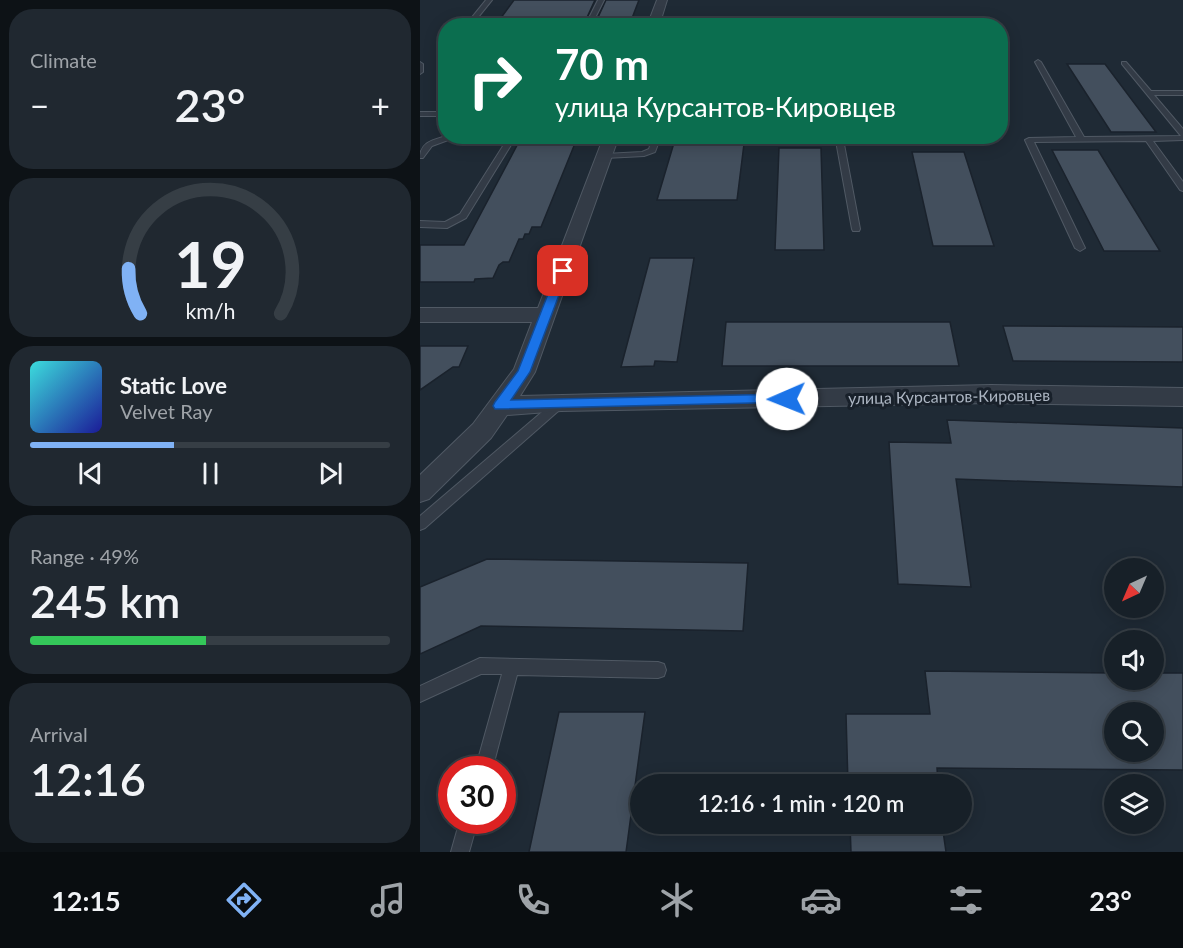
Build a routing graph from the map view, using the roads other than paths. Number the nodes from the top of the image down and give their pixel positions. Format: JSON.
{"nodes":[{"id":1,"x":489,"y":0,"type":"edge"},
{"id":2,"x":601,"y":0,"type":"edge"},
{"id":3,"x":662,"y":0,"type":"edge"},
{"id":4,"x":474,"y":18,"type":"edge"},
{"id":5,"x":592,"y":18,"type":"edge"},
{"id":6,"x":655,"y":18,"type":"edge"},
{"id":7,"x":1038,"y":62,"type":"dead end"},
{"id":8,"x":1124,"y":63,"type":"dead end"},
{"id":9,"x":420,"y":64,"type":"edge"},
{"id":10,"x":420,"y":72,"type":"edge"},
{"id":11,"x":1149,"y":93,"type":"junction"},
{"id":12,"x":1183,"y":93,"type":"edge"},
{"id":13,"x":420,"y":114,"type":"edge"},
{"id":14,"x":438,"y":114,"type":"edge"},
{"id":15,"x":1183,"y":134,"type":"edge"},
{"id":16,"x":1183,"y":138,"type":"edge"},
{"id":17,"x":1082,"y":139,"type":"junction"},
{"id":18,"x":1148,"y":139,"type":"junction"},
{"id":19,"x":438,"y":141,"type":"edge"},
{"id":20,"x":506,"y":144,"type":"edge"},
{"id":21,"x":609,"y":144,"type":"edge"},
{"id":22,"x":654,"y":144,"type":"edge"},
{"id":23,"x":840,"y":144,"type":"edge"},
{"id":24,"x":420,"y":156,"type":"edge"},
{"id":25,"x":605,"y":156,"type":"junction"},
{"id":26,"x":1183,"y":188,"type":"edge"},
{"id":27,"x":420,"y":224,"type":"edge"},
{"id":28,"x":856,"y":229,"type":"dead end"},
{"id":29,"x":1080,"y":248,"type":"dead end"},
{"id":30,"x":420,"y":315,"type":"edge"},
{"id":31,"x":545,"y":315,"type":"junction"},
{"id":32,"x":1183,"y":397,"type":"edge"},
{"id":33,"x":561,"y":402,"type":"junction"},
{"id":34,"x":500,"y":406,"type":"junction"},
{"id":35,"x":420,"y":491,"type":"edge"},
{"id":36,"x":420,"y":524,"type":"edge"},
{"id":37,"x":512,"y":666,"type":"junction"},
{"id":38,"x":658,"y":670,"type":"dead end"},
{"id":39,"x":420,"y":694,"type":"edge"},
{"id":40,"x":487,"y":756,"type":"edge"},
{"id":41,"x":465,"y":834,"type":"edge"},
{"id":42,"x":460,"y":852,"type":"edge"}],
"edges":[{"from":1,"to":4,"type":"lane"},
{"from":2,"to":5,"type":"lane"},
{"from":3,"to":6,"type":"street"},
{"from":7,"to":17,"type":"lane"},
{"from":8,"to":11,"type":"lane"},
{"from":9,"to":10,"type":"lane"},
{"from":11,"to":12,"type":"lane"},
{"from":11,"to":15,"type":"lane"},
{"from":13,"to":14,"type":"lane"},
{"from":16,"to":18,"type":"lane"},
{"from":17,"to":18,"type":"lane"},
{"from":17,"to":29,"type":"lane"},
{"from":18,"to":26,"type":"lane"},
{"from":19,"to":24,"type":"lane"},
{"from":20,"to":27,"type":"lane"},
{"from":21,"to":25,"type":"street"},
{"from":22,"to":25,"type":"lane"},
{"from":23,"to":28,"type":"lane"},
{"from":25,"to":31,"type":"street"},
{"from":30,"to":31,"type":"street"},
{"from":31,"to":34,"type":"street"},
{"from":32,"to":33,"type":"street","name":"улица Курсантов-Кировцев"},
{"from":33,"to":34,"type":"street","name":"улица Курсантов-Кировцев"},
{"from":33,"to":36,"type":"lane"},
{"from":34,"to":35,"type":"street"},
{"from":37,"to":38,"type":"lane"},
{"from":37,"to":39,"type":"lane"},
{"from":37,"to":40,"type":"lane"},
{"from":41,"to":42,"type":"lane"}]}
